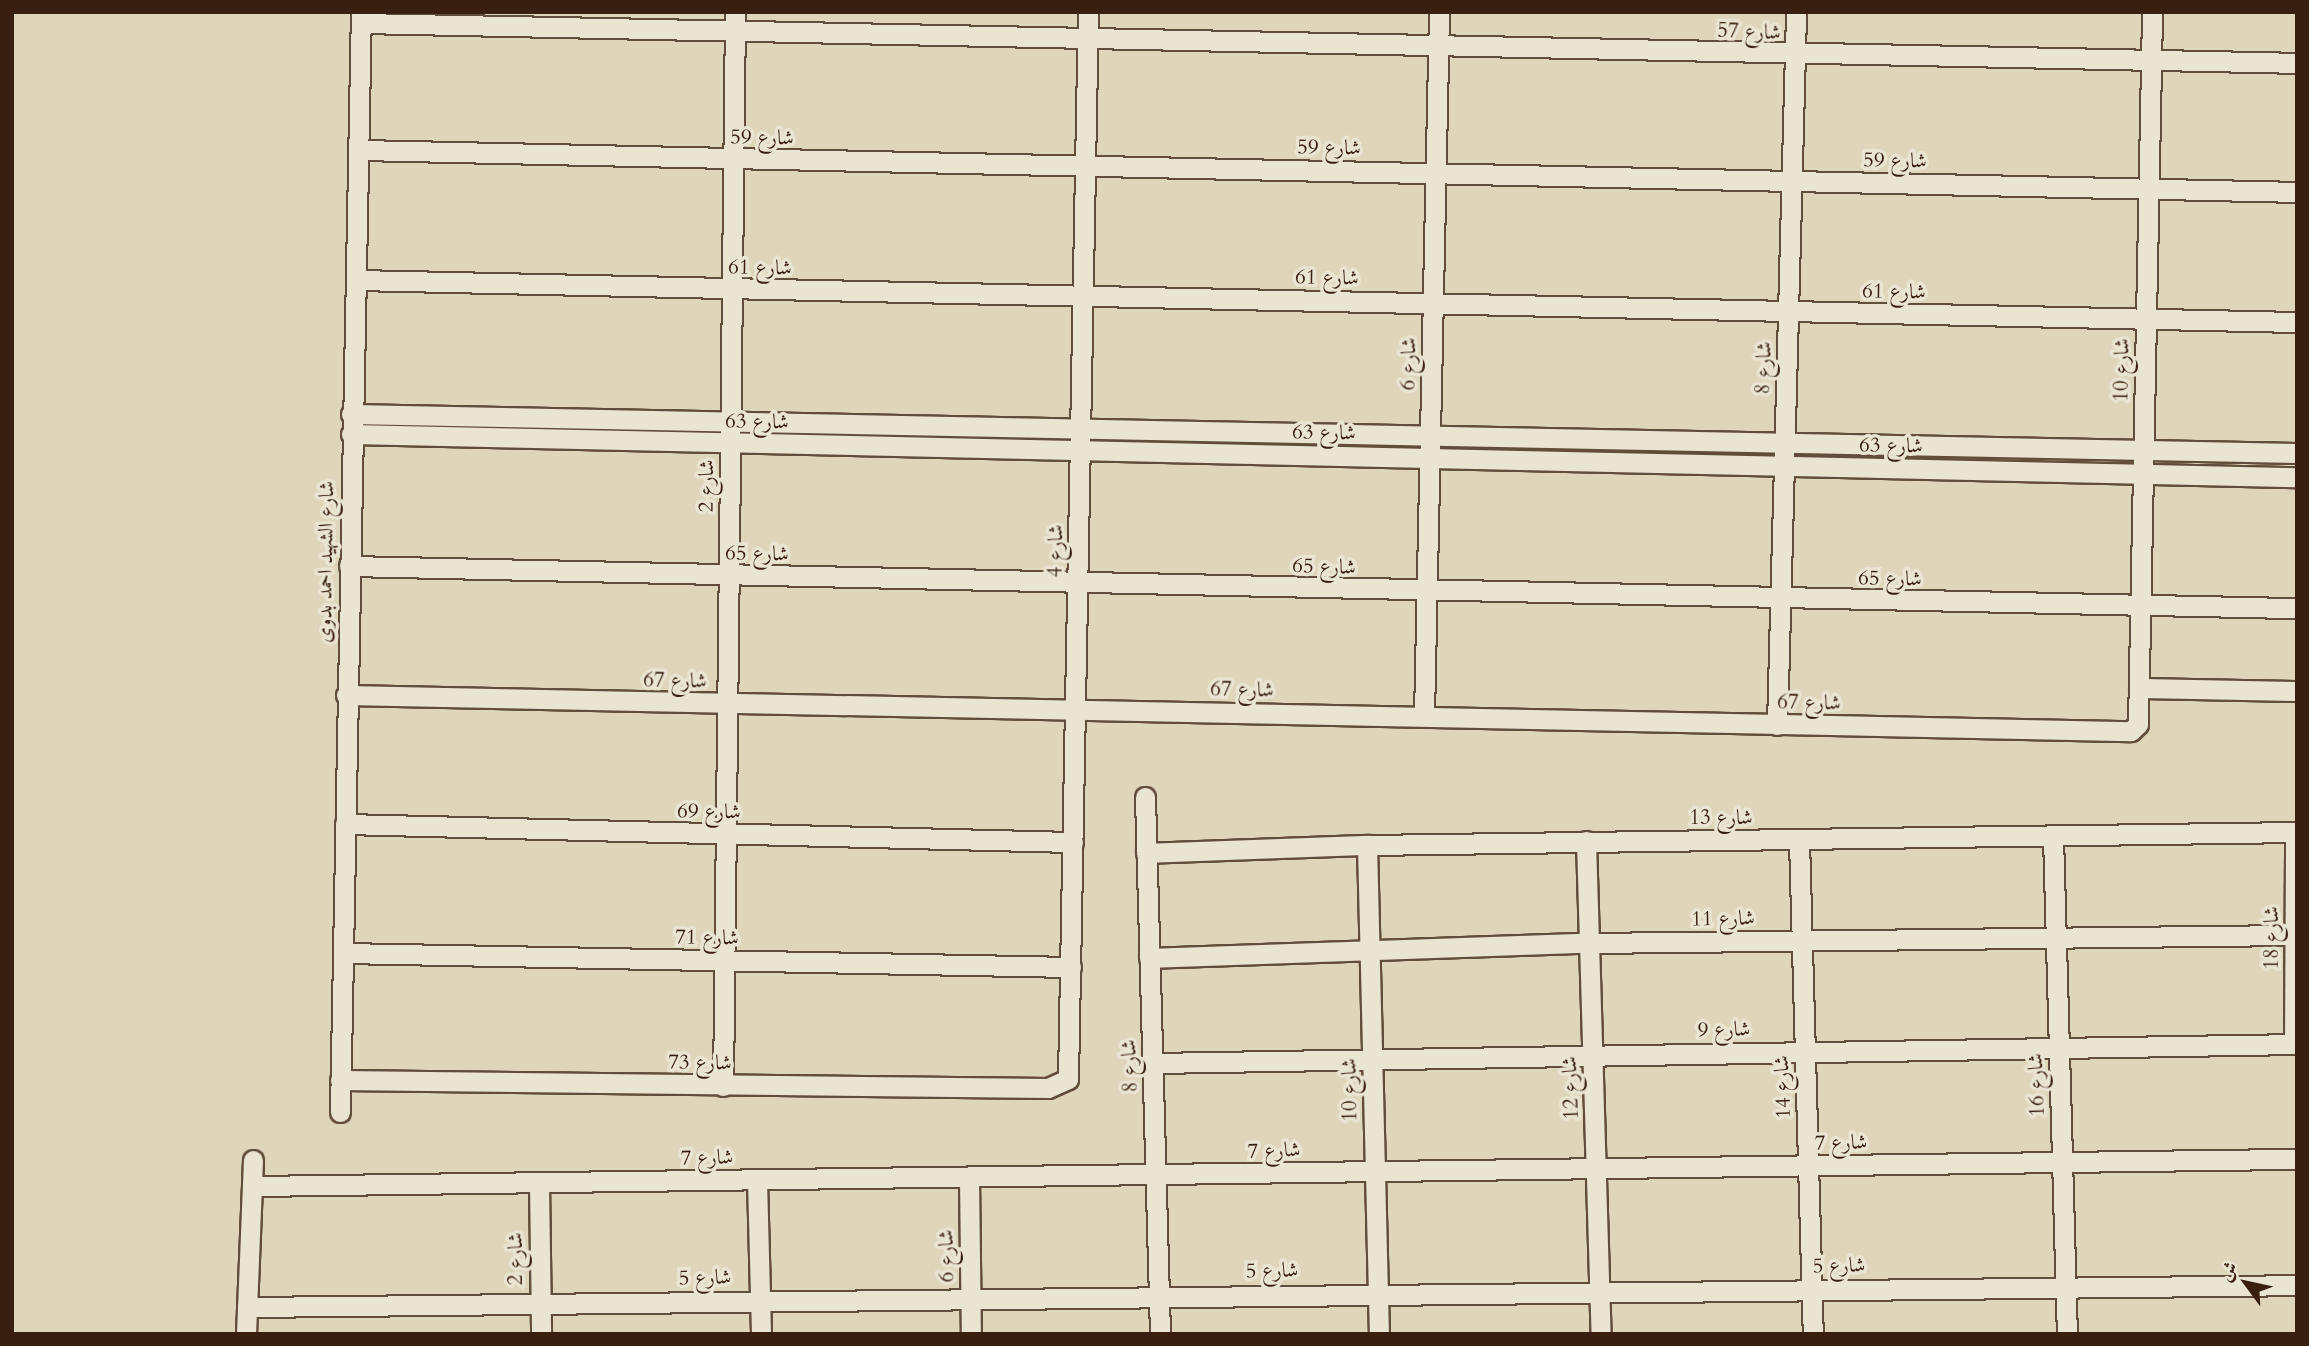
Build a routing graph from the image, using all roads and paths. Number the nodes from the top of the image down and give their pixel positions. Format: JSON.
{"nodes":[{"id":1,"x":735,"y":12,"type":"edge"},
{"id":2,"x":1088,"y":12,"type":"edge"},
{"id":3,"x":1439,"y":12,"type":"edge"},
{"id":4,"x":1796,"y":12,"type":"edge"},
{"id":5,"x":2152,"y":12,"type":"edge"},
{"id":6,"x":361,"y":18,"type":"edge"},
{"id":7,"x":735,"y":33,"type":"junction"},
{"id":8,"x":1088,"y":39,"type":"junction"},
{"id":9,"x":1438,"y":46,"type":"junction"},
{"id":10,"x":1795,"y":56,"type":"junction"},
{"id":11,"x":2151,"y":63,"type":"junction"},
{"id":12,"x":2297,"y":63,"type":"edge"},
{"id":13,"x":360,"y":150,"type":"junction"},
{"id":14,"x":734,"y":160,"type":"junction"},
{"id":15,"x":1086,"y":166,"type":"junction"},
{"id":16,"x":1437,"y":173,"type":"junction"},
{"id":17,"x":1792,"y":182,"type":"junction"},
{"id":18,"x":2150,"y":189,"type":"junction"},
{"id":19,"x":2297,"y":192,"type":"edge"},
{"id":20,"x":356,"y":280,"type":"junction"},
{"id":21,"x":733,"y":290,"type":"junction"},
{"id":22,"x":1083,"y":296,"type":"junction"},
{"id":23,"x":1433,"y":303,"type":"junction"},
{"id":24,"x":1788,"y":312,"type":"junction"},
{"id":25,"x":2146,"y":319,"type":"junction"},
{"id":26,"x":2297,"y":322,"type":"edge"},
{"id":27,"x":731,"y":420,"type":"junction"},
{"id":28,"x":351,"y":424,"type":"junction"},
{"id":29,"x":454,"y":426,"type":"junction"},
{"id":30,"x":1080,"y":429,"type":"junction"},
{"id":31,"x":1430,"y":436,"type":"junction"},
{"id":32,"x":1784,"y":443,"type":"junction"},
{"id":33,"x":731,"y":444,"type":"junction"},
{"id":34,"x":1080,"y":450,"type":"junction"},
{"id":35,"x":2144,"y":450,"type":"junction"},
{"id":36,"x":2297,"y":453,"type":"edge"},
{"id":37,"x":1430,"y":458,"type":"junction"},
{"id":38,"x":1784,"y":467,"type":"junction"},
{"id":39,"x":2143,"y":474,"type":"junction"},
{"id":40,"x":2297,"y":477,"type":"edge"},
{"id":41,"x":349,"y":566,"type":"junction"},
{"id":42,"x":729,"y":576,"type":"junction"},
{"id":43,"x":1078,"y":583,"type":"junction"},
{"id":44,"x":1427,"y":593,"type":"junction"},
{"id":45,"x":1781,"y":600,"type":"junction"},
{"id":46,"x":2140,"y":606,"type":"junction"},
{"id":47,"x":2297,"y":608,"type":"edge"},
{"id":48,"x":2139,"y":688,"type":"junction"},
{"id":49,"x":2297,"y":691,"type":"edge"},
{"id":50,"x":346,"y":695,"type":"junction"},
{"id":51,"x":727,"y":705,"type":"junction"},
{"id":52,"x":1076,"y":710,"type":"junction"},
{"id":53,"x":1424,"y":716,"type":"junction"},
{"id":54,"x":1777,"y":725,"type":"junction"},
{"id":55,"x":2136,"y":729,"type":"joint"},
{"id":56,"x":1144,"y":797,"type":"dead end"},
{"id":57,"x":345,"y":824,"type":"junction"},
{"id":58,"x":2296,"y":832,"type":"edge"},
{"id":59,"x":726,"y":835,"type":"junction"},
{"id":60,"x":2053,"y":836,"type":"junction"},
{"id":61,"x":1799,"y":840,"type":"junction"},
{"id":62,"x":1586,"y":841,"type":"junction"},
{"id":63,"x":1073,"y":842,"type":"junction"},
{"id":64,"x":1367,"y":845,"type":"junction"},
{"id":65,"x":1146,"y":853,"type":"junction"},
{"id":66,"x":2296,"y":935,"type":"edge"},
{"id":67,"x":2056,"y":936,"type":"junction"},
{"id":68,"x":1802,"y":940,"type":"junction"},
{"id":69,"x":1589,"y":943,"type":"junction"},
{"id":70,"x":1369,"y":951,"type":"junction"},
{"id":71,"x":343,"y":953,"type":"junction"},
{"id":72,"x":1149,"y":958,"type":"junction"},
{"id":73,"x":724,"y":962,"type":"junction"},
{"id":74,"x":1071,"y":967,"type":"junction"},
{"id":75,"x":2295,"y":1044,"type":"edge"},
{"id":76,"x":2059,"y":1047,"type":"junction"},
{"id":77,"x":1805,"y":1052,"type":"junction"},
{"id":78,"x":1592,"y":1055,"type":"junction"},
{"id":79,"x":1372,"y":1059,"type":"junction"},
{"id":80,"x":1153,"y":1063,"type":"junction"},
{"id":81,"x":340,"y":1080,"type":"junction"},
{"id":82,"x":723,"y":1086,"type":"junction"},
{"id":83,"x":1059,"y":1087,"type":"joint"},
{"id":84,"x":340,"y":1112,"type":"dead end"},
{"id":85,"x":2297,"y":1159,"type":"edge"},
{"id":86,"x":253,"y":1160,"type":"dead end"},
{"id":87,"x":2062,"y":1164,"type":"junction"},
{"id":88,"x":1595,"y":1167,"type":"junction"},
{"id":89,"x":1808,"y":1167,"type":"junction"},
{"id":90,"x":1375,"y":1170,"type":"junction"},
{"id":91,"x":1157,"y":1177,"type":"junction"},
{"id":92,"x":969,"y":1178,"type":"junction"},
{"id":93,"x":757,"y":1180,"type":"junction"},
{"id":94,"x":539,"y":1183,"type":"junction"},
{"id":95,"x":252,"y":1186,"type":"junction"},
{"id":96,"x":2066,"y":1286,"type":"junction"},
{"id":97,"x":2297,"y":1286,"type":"edge"},
{"id":98,"x":1599,"y":1289,"type":"junction"},
{"id":99,"x":1811,"y":1289,"type":"junction"},
{"id":100,"x":1378,"y":1292,"type":"junction"},
{"id":101,"x":1159,"y":1295,"type":"junction"},
{"id":102,"x":970,"y":1298,"type":"junction"},
{"id":103,"x":760,"y":1300,"type":"junction"},
{"id":104,"x":539,"y":1304,"type":"junction"},
{"id":105,"x":247,"y":1307,"type":"junction"},
{"id":106,"x":246,"y":1334,"type":"edge"},
{"id":107,"x":541,"y":1334,"type":"edge"},
{"id":108,"x":761,"y":1334,"type":"edge"},
{"id":109,"x":971,"y":1334,"type":"edge"},
{"id":110,"x":1160,"y":1334,"type":"edge"},
{"id":111,"x":1379,"y":1334,"type":"edge"},
{"id":112,"x":1601,"y":1334,"type":"edge"},
{"id":113,"x":1813,"y":1334,"type":"edge"},
{"id":114,"x":2067,"y":1334,"type":"edge"}],
"edges":[{"from":1,"to":7,"type":"street","name":"شارع 2"},
{"from":2,"to":8,"type":"street","name":"شارع 4"},
{"from":3,"to":9,"type":"street","name":"شارع 6"},
{"from":4,"to":10,"type":"street","name":"شارع 8"},
{"from":5,"to":11,"type":"street","name":"شارع 10"},
{"from":6,"to":7,"type":"street","name":"شارع 57"},
{"from":6,"to":13,"type":"street","name":"شارع الشهيد احمد بدوى"},
{"from":7,"to":8,"type":"street","name":"شارع 57"},
{"from":7,"to":14,"type":"street","name":"شارع 2"},
{"from":8,"to":9,"type":"street","name":"شارع 57"},
{"from":8,"to":15,"type":"street","name":"شارع 4"},
{"from":9,"to":10,"type":"street","name":"شارع 57"},
{"from":9,"to":16,"type":"street","name":"شارع 6"},
{"from":10,"to":11,"type":"street","name":"شارع 57"},
{"from":10,"to":17,"type":"street","name":"شارع 8"},
{"from":11,"to":12,"type":"street","name":"شارع 57"},
{"from":11,"to":18,"type":"street","name":"شارع 10"},
{"from":13,"to":14,"type":"street","name":"شارع 59"},
{"from":13,"to":20,"type":"street","name":"شارع الشهيد احمد بدوى"},
{"from":14,"to":15,"type":"street","name":"شارع 59"},
{"from":14,"to":21,"type":"street","name":"شارع 2"},
{"from":15,"to":16,"type":"street","name":"شارع 59"},
{"from":15,"to":22,"type":"street","name":"شارع 4"},
{"from":16,"to":17,"type":"street","name":"شارع 59"},
{"from":16,"to":23,"type":"street","name":"شارع 6"},
{"from":17,"to":18,"type":"street","name":"شارع 59"},
{"from":17,"to":24,"type":"street","name":"شارع 8"},
{"from":18,"to":19,"type":"street","name":"شارع 59"},
{"from":18,"to":25,"type":"street","name":"شارع 10"},
{"from":20,"to":21,"type":"street","name":"شارع 61"},
{"from":20,"to":28,"type":"street","name":"شارع الشهيد احمد بدوى"},
{"from":21,"to":22,"type":"street","name":"شارع 61"},
{"from":21,"to":27,"type":"street","name":"شارع 2"},
{"from":22,"to":23,"type":"street","name":"شارع 61"},
{"from":22,"to":30,"type":"street","name":"شارع 4"},
{"from":23,"to":24,"type":"street","name":"شارع 61"},
{"from":23,"to":31,"type":"street","name":"شارع 6"},
{"from":24,"to":25,"type":"street","name":"شارع 61"},
{"from":24,"to":32,"type":"street","name":"شارع 8"},
{"from":25,"to":26,"type":"street","name":"شارع 61"},
{"from":25,"to":35,"type":"street","name":"شارع 10"},
{"from":27,"to":29,"type":"street","name":"شارع 63"},
{"from":27,"to":30,"type":"street","name":"شارع 63"},
{"from":27,"to":33,"type":"street","name":"شارع 2"},
{"from":28,"to":29,"type":"street","name":"شارع 63"},
{"from":28,"to":41,"type":"street","name":"شارع الشهيد احمد بدوى"},
{"from":29,"to":33,"type":"street","name":"شارع 63"},
{"from":30,"to":31,"type":"street","name":"شارع 63"},
{"from":30,"to":34,"type":"street","name":"شارع 4"},
{"from":31,"to":32,"type":"street","name":"شارع 63"},
{"from":31,"to":37,"type":"street","name":"شارع 6"},
{"from":32,"to":35,"type":"street","name":"شارع 63"},
{"from":32,"to":38,"type":"street","name":"شارع 8"},
{"from":33,"to":34,"type":"street","name":"شارع 63"},
{"from":33,"to":42,"type":"street","name":"شارع 2"},
{"from":34,"to":37,"type":"street","name":"شارع 63"},
{"from":34,"to":43,"type":"street","name":"شارع 4"},
{"from":35,"to":36,"type":"street","name":"شارع 63"},
{"from":35,"to":39,"type":"street","name":"شارع 10"},
{"from":37,"to":38,"type":"street","name":"شارع 63"},
{"from":37,"to":44,"type":"street","name":"شارع 6"},
{"from":38,"to":39,"type":"street","name":"شارع 63"},
{"from":38,"to":45,"type":"street","name":"شارع 8"},
{"from":39,"to":40,"type":"street","name":"شارع 63"},
{"from":39,"to":46,"type":"street","name":"شارع 10"},
{"from":41,"to":42,"type":"street","name":"شارع 65"},
{"from":41,"to":50,"type":"street","name":"شارع الشهيد احمد بدوى"},
{"from":42,"to":43,"type":"street","name":"شارع 65"},
{"from":42,"to":51,"type":"street","name":"شارع 2"},
{"from":43,"to":44,"type":"street","name":"شارع 65"},
{"from":43,"to":52,"type":"street","name":"شارع 4"},
{"from":44,"to":45,"type":"street","name":"شارع 65"},
{"from":44,"to":53,"type":"street","name":"شارع 6"},
{"from":45,"to":46,"type":"street","name":"شارع 65"},
{"from":45,"to":54,"type":"street","name":"شارع 8"},
{"from":46,"to":47,"type":"street","name":"شارع 65"},
{"from":46,"to":48,"type":"street","name":"شارع 10"},
{"from":48,"to":49,"type":"street"},
{"from":48,"to":55,"type":"street","name":"شارع 10"},
{"from":50,"to":51,"type":"street","name":"شارع 67"},
{"from":50,"to":57,"type":"street","name":"شارع الشهيد احمد بدوى"},
{"from":51,"to":52,"type":"street","name":"شارع 67"},
{"from":51,"to":59,"type":"street","name":"شارع 2"},
{"from":52,"to":53,"type":"street","name":"شارع 67"},
{"from":52,"to":63,"type":"street","name":"شارع 4"},
{"from":53,"to":54,"type":"street","name":"شارع 67"},
{"from":54,"to":55,"type":"street","name":"شارع 67"},
{"from":56,"to":65,"type":"street","name":"شارع 8"},
{"from":57,"to":59,"type":"street","name":"شارع 69"},
{"from":57,"to":71,"type":"street","name":"شارع الشهيد احمد بدوى"},
{"from":58,"to":60,"type":"street","name":"شارع 13"},
{"from":58,"to":66,"type":"street","name":"شارع 18"},
{"from":59,"to":63,"type":"street","name":"شارع 69"},
{"from":59,"to":73,"type":"street","name":"شارع 2"},
{"from":60,"to":61,"type":"street","name":"شارع 13"},
{"from":60,"to":67,"type":"street","name":"شارع 16"},
{"from":61,"to":62,"type":"street","name":"شارع 13"},
{"from":61,"to":68,"type":"street","name":"شارع 14"},
{"from":62,"to":64,"type":"street","name":"شارع 13"},
{"from":62,"to":69,"type":"street","name":"شارع 12"},
{"from":63,"to":74,"type":"street","name":"شارع 4"},
{"from":64,"to":65,"type":"street","name":"شارع 13"},
{"from":64,"to":70,"type":"street","name":"شارع 10"},
{"from":65,"to":72,"type":"street","name":"شارع 8"},
{"from":66,"to":67,"type":"street","name":"شارع 11"},
{"from":66,"to":75,"type":"street","name":"شارع 18"},
{"from":67,"to":68,"type":"street","name":"شارع 11"},
{"from":67,"to":76,"type":"street","name":"شارع 16"},
{"from":68,"to":69,"type":"street","name":"شارع 11"},
{"from":68,"to":77,"type":"street","name":"شارع 14"},
{"from":69,"to":70,"type":"street","name":"شارع 11"},
{"from":69,"to":78,"type":"street","name":"شارع 12"},
{"from":70,"to":72,"type":"street","name":"شارع 11"},
{"from":70,"to":79,"type":"street","name":"شارع 10"},
{"from":71,"to":73,"type":"street","name":"شارع 71"},
{"from":71,"to":81,"type":"street","name":"شارع الشهيد احمد بدوى"},
{"from":72,"to":80,"type":"street","name":"شارع 8"},
{"from":73,"to":74,"type":"street","name":"شارع 71"},
{"from":73,"to":82,"type":"street","name":"شارع 2"},
{"from":74,"to":83,"type":"street","name":"شارع 4"},
{"from":75,"to":76,"type":"street","name":"شارع 9"},
{"from":76,"to":77,"type":"street","name":"شارع 9"},
{"from":76,"to":87,"type":"street","name":"شارع 16"},
{"from":77,"to":78,"type":"street","name":"شارع 9"},
{"from":77,"to":89,"type":"street","name":"شارع 14"},
{"from":78,"to":79,"type":"street","name":"شارع 9"},
{"from":78,"to":88,"type":"street","name":"شارع 12"},
{"from":79,"to":80,"type":"street","name":"شارع 9"},
{"from":79,"to":90,"type":"street","name":"شارع 10"},
{"from":80,"to":91,"type":"street","name":"شارع 8"},
{"from":81,"to":82,"type":"street","name":"شارع 73"},
{"from":81,"to":84,"type":"street","name":"شارع الشهيد احمد بدوى"},
{"from":82,"to":83,"type":"street","name":"شارع 73"},
{"from":85,"to":87,"type":"street","name":"شارع 7"},
{"from":86,"to":95,"type":"street"},
{"from":87,"to":89,"type":"street","name":"شارع 7"},
{"from":87,"to":96,"type":"street","name":"شارع 16"},
{"from":88,"to":89,"type":"street","name":"شارع 7"},
{"from":88,"to":90,"type":"street","name":"شارع 7"},
{"from":88,"to":98,"type":"street","name":"شارع 12"},
{"from":89,"to":99,"type":"street","name":"شارع 14"},
{"from":90,"to":91,"type":"street","name":"شارع 7"},
{"from":90,"to":100,"type":"street","name":"شارع 10"},
{"from":91,"to":92,"type":"street","name":"شارع 7"},
{"from":91,"to":101,"type":"street","name":"شارع 8"},
{"from":92,"to":93,"type":"street","name":"شارع 7"},
{"from":92,"to":102,"type":"street","name":"شارع 6"},
{"from":93,"to":94,"type":"street","name":"شارع 7"},
{"from":93,"to":103,"type":"street"},
{"from":94,"to":95,"type":"street","name":"شارع 7"},
{"from":94,"to":104,"type":"street","name":"شارع 2"},
{"from":95,"to":105,"type":"street"},
{"from":96,"to":97,"type":"street","name":"شارع 5"},
{"from":96,"to":99,"type":"street","name":"شارع 5"},
{"from":96,"to":114,"type":"street","name":"شارع 16"},
{"from":98,"to":99,"type":"street","name":"شارع 5"},
{"from":98,"to":100,"type":"street","name":"شارع 5"},
{"from":98,"to":112,"type":"street","name":"شارع 12"},
{"from":99,"to":113,"type":"street","name":"شارع 14"},
{"from":100,"to":101,"type":"street","name":"شارع 5"},
{"from":100,"to":111,"type":"street","name":"شارع 10"},
{"from":101,"to":102,"type":"street","name":"شارع 5"},
{"from":101,"to":110,"type":"street","name":"شارع 8"},
{"from":102,"to":103,"type":"street","name":"شارع 5"},
{"from":102,"to":109,"type":"street","name":"شارع 6"},
{"from":103,"to":104,"type":"street","name":"شارع 5"},
{"from":103,"to":108,"type":"street"},
{"from":104,"to":105,"type":"street","name":"شارع 5"},
{"from":104,"to":107,"type":"street","name":"شارع 2"},
{"from":105,"to":106,"type":"street"}]}
